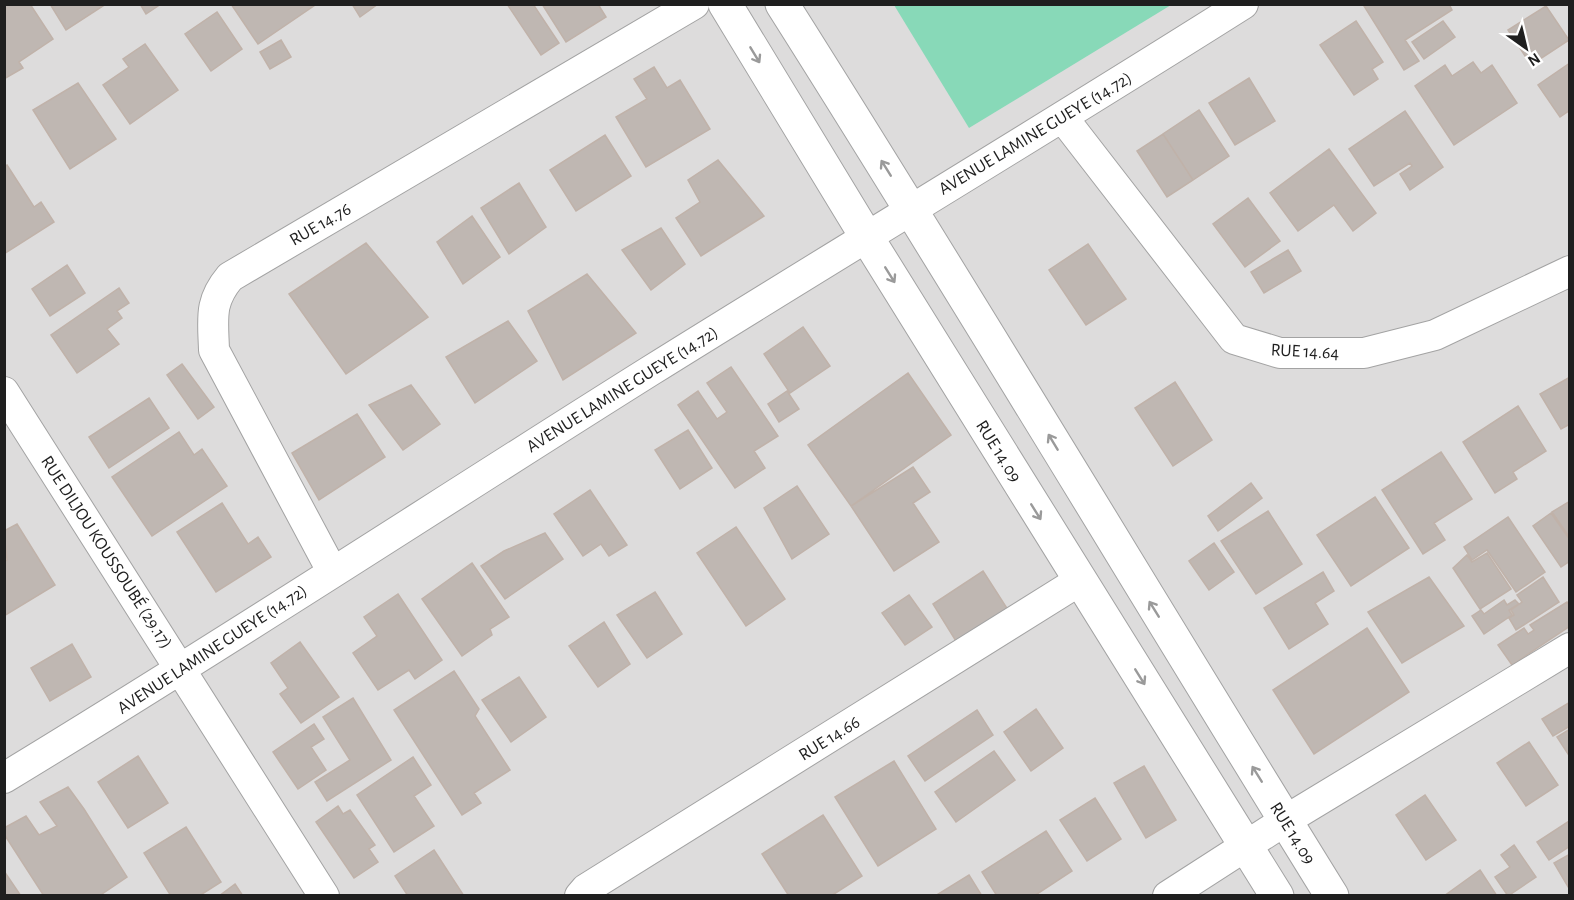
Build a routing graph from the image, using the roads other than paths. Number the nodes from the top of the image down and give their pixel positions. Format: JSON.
{"nodes":[{"id":1,"x":694,"y":4,"type":"edge"},
{"id":2,"x":725,"y":4,"type":"edge"},
{"id":3,"x":782,"y":4,"type":"edge"},
{"id":4,"x":1243,"y":4,"type":"edge"},
{"id":5,"x":1063,"y":118,"type":"junction"},
{"id":6,"x":911,"y":208,"type":"junction"},
{"id":7,"x":866,"y":236,"type":"junction"},
{"id":8,"x":1569,"y":272,"type":"edge"},
{"id":9,"x":4,"y":392,"type":"edge"},
{"id":10,"x":332,"y":571,"type":"junction"},
{"id":11,"x":1079,"y":581,"type":"junction"},
{"id":12,"x":1569,"y":648,"type":"edge"},
{"id":13,"x":182,"y":670,"type":"junction"},
{"id":14,"x":4,"y":778,"type":"edge"},
{"id":15,"x":1286,"y":820,"type":"junction"},
{"id":16,"x":1246,"y":846,"type":"junction"},
{"id":17,"x":324,"y":896,"type":"edge"},
{"id":18,"x":580,"y":896,"type":"edge"},
{"id":19,"x":1168,"y":896,"type":"edge"},
{"id":20,"x":1276,"y":896,"type":"edge"},
{"id":21,"x":1332,"y":896,"type":"edge"}],
"edges":[{"from":1,"to":10,"type":"street","name":"RUE 14.76"},
{"from":2,"to":7,"type":"street","name":"RUE 14.09","one_way":true},
{"from":6,"to":3,"type":"street","name":"RUE 14.09","one_way":true},
{"from":4,"to":5,"type":"street","name":"AVENUE LAMINE GUEYE (14.72)"},
{"from":5,"to":6,"type":"street","name":"AVENUE LAMINE GUEYE (14.72)"},
{"from":5,"to":8,"type":"street","name":"RUE 14.64"},
{"from":6,"to":7,"type":"street","name":"AVENUE LAMINE GUEYE (14.72)"},
{"from":15,"to":6,"type":"street","name":"RUE 14.09","one_way":true},
{"from":7,"to":10,"type":"street","name":"AVENUE LAMINE GUEYE (14.72)"},
{"from":7,"to":11,"type":"street","name":"RUE 14.09","one_way":true},
{"from":9,"to":13,"type":"street","name":"RUE DILJOU KOUSSOUBÉ (29.17)"},
{"from":10,"to":13,"type":"street","name":"AVENUE LAMINE GUEYE (14.72)"},
{"from":11,"to":16,"type":"street","name":"RUE 14.09","one_way":true},
{"from":11,"to":18,"type":"street","name":"RUE 14.66"},
{"from":12,"to":15,"type":"street"},
{"from":13,"to":14,"type":"street","name":"AVENUE LAMINE GUEYE (14.72)"},
{"from":13,"to":17,"type":"street","name":"RUE DILJOU KOUSSOUBÉ (29.17)"},
{"from":15,"to":16,"type":"street"},
{"from":15,"to":21,"type":"street","name":"RUE 14.09"},
{"from":16,"to":19,"type":"street"},
{"from":16,"to":20,"type":"street","name":"RUE 14.09"}]}
